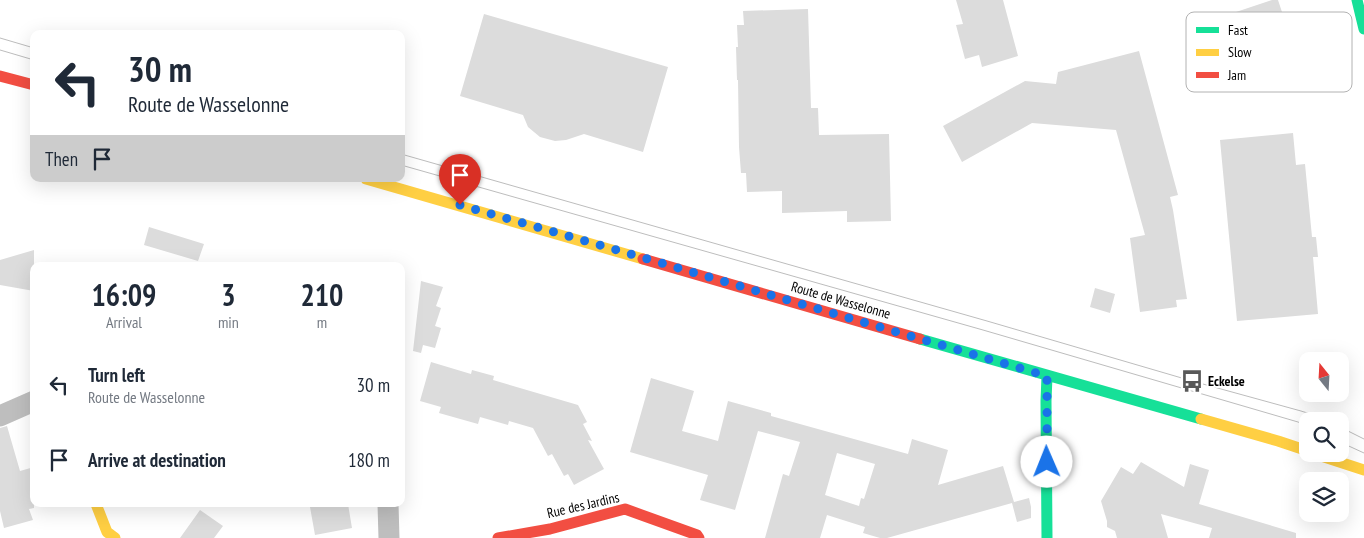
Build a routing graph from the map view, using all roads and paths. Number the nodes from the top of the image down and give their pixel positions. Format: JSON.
{"nodes":[{"id":1,"x":1357,"y":0,"type":"edge"},
{"id":2,"x":1364,"y":29,"type":"edge"},
{"id":3,"x":0,"y":76,"type":"edge"},
{"id":4,"x":30,"y":84,"type":"edge"},
{"id":5,"x":377,"y":182,"type":"edge"},
{"id":6,"x":1047,"y":376,"type":"junction"},
{"id":7,"x":30,"y":403,"type":"edge"},
{"id":8,"x":0,"y":416,"type":"edge"},
{"id":9,"x":1299,"y":448,"type":"edge"},
{"id":10,"x":1340,"y":462,"type":"edge"},
{"id":11,"x":1364,"y":470,"type":"edge"},
{"id":12,"x":97,"y":507,"type":"edge"},
{"id":13,"x":388,"y":507,"type":"edge"},
{"id":14,"x":115,"y":538,"type":"edge"},
{"id":15,"x":389,"y":538,"type":"edge"},
{"id":16,"x":498,"y":538,"type":"edge"},
{"id":17,"x":699,"y":538,"type":"edge"},
{"id":18,"x":1048,"y":538,"type":"edge"}],
"edges":[{"from":1,"to":2,"type":"main road"},
{"from":3,"to":4,"type":"main road"},
{"from":5,"to":6,"type":"main road","name":"Route de Wasselonne"},
{"from":6,"to":9,"type":"main road","name":"Route de Wasselonne"},
{"from":6,"to":18,"type":"main road"},
{"from":7,"to":8,"type":"street"},
{"from":10,"to":11,"type":"main road"},
{"from":12,"to":14,"type":"main road"},
{"from":13,"to":15,"type":"street"},
{"from":16,"to":17,"type":"main road","name":"Rue des Jardins"}]}
